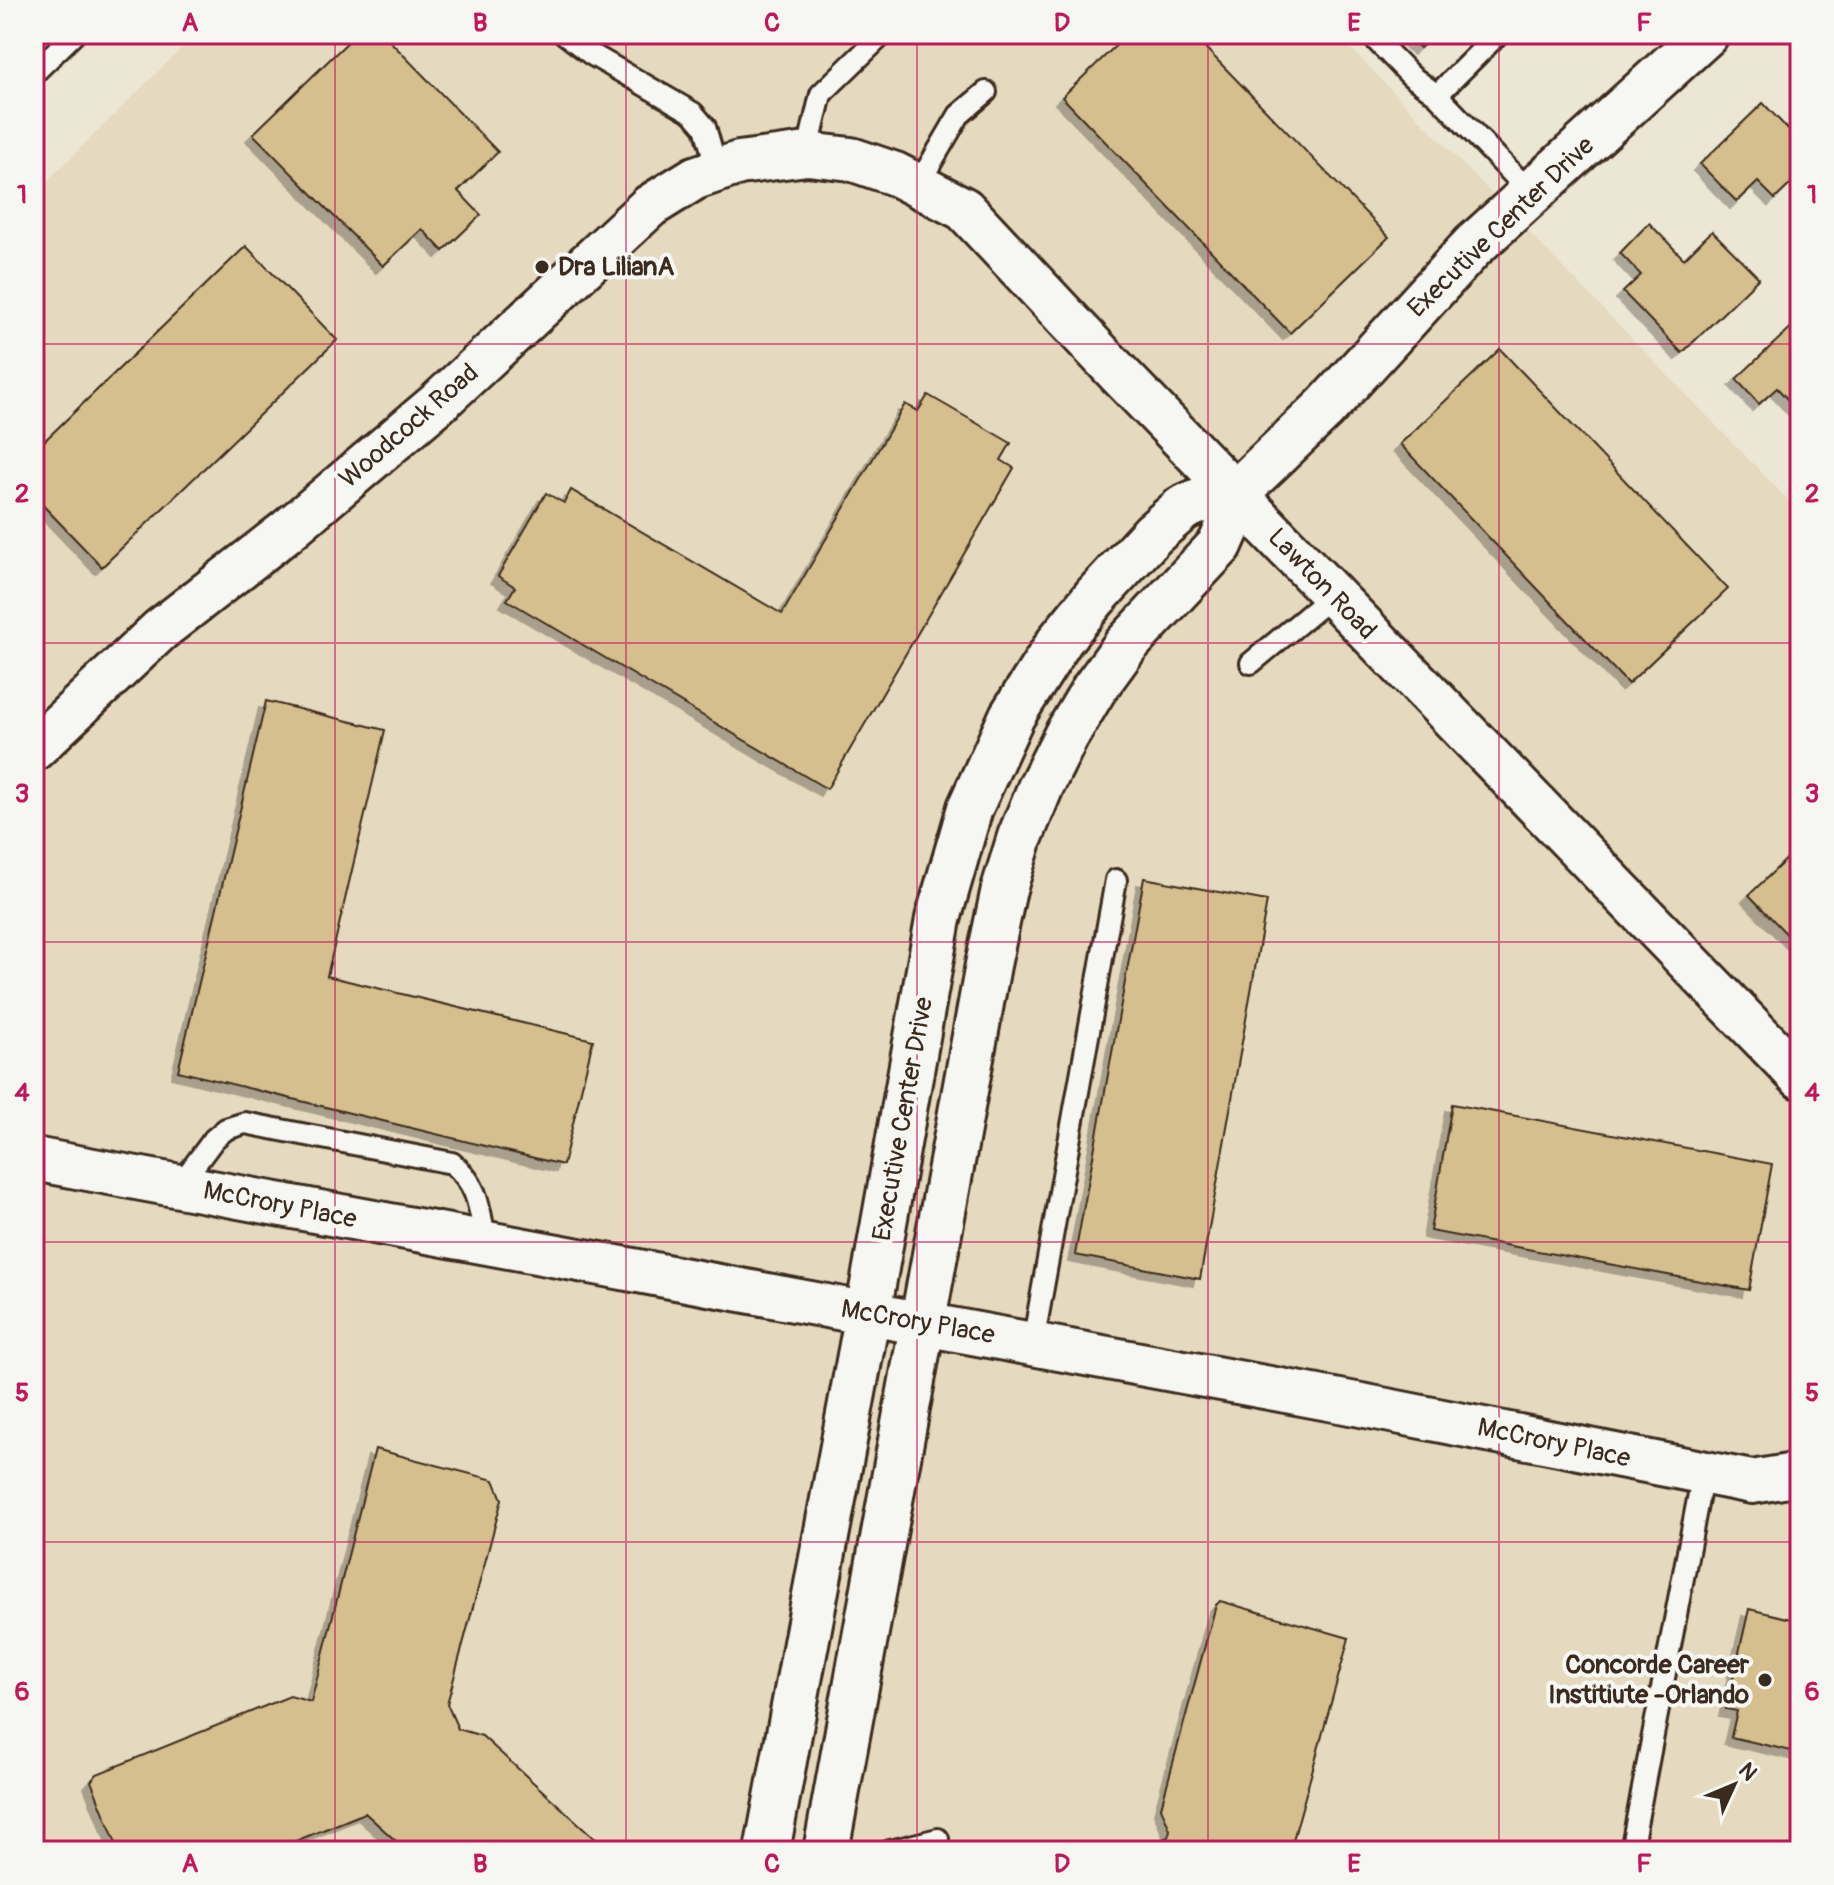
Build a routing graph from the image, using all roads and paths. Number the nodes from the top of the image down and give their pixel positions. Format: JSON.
{"nodes":[{"id":1,"x":74,"y":34,"type":"edge"},
{"id":2,"x":565,"y":34,"type":"edge"},
{"id":3,"x":883,"y":34,"type":"edge"},
{"id":4,"x":1370,"y":34,"type":"edge"},
{"id":5,"x":1498,"y":34,"type":"edge"},
{"id":6,"x":1706,"y":34,"type":"edge"},
{"id":7,"x":34,"y":73,"type":"edge"},
{"id":8,"x":986,"y":92,"type":"dead end"},
{"id":9,"x":1437,"y":95,"type":"junction"},
{"id":10,"x":807,"y":154,"type":"junction"},
{"id":11,"x":717,"y":169,"type":"junction"},
{"id":12,"x":918,"y":185,"type":"junction"},
{"id":13,"x":1532,"y":194,"type":"junction"},
{"id":14,"x":1235,"y":494,"type":"junction"},
{"id":15,"x":1333,"y":595,"type":"junction"},
{"id":16,"x":1251,"y":663,"type":"dead end"},
{"id":17,"x":34,"y":749,"type":"edge"},
{"id":18,"x":1116,"y":880,"type":"dead end"},
{"id":19,"x":1800,"y":1077,"type":"edge"},
{"id":20,"x":34,"y":1159,"type":"edge"},
{"id":21,"x":179,"y":1186,"type":"junction"},
{"id":22,"x":486,"y":1243,"type":"junction"},
{"id":23,"x":868,"y":1313,"type":"junction"},
{"id":24,"x":922,"y":1323,"type":"junction"},
{"id":25,"x":1033,"y":1343,"type":"junction"},
{"id":26,"x":1703,"y":1473,"type":"junction"},
{"id":27,"x":1800,"y":1474,"type":"edge"},
{"id":28,"x":938,"y":1839,"type":"dead end"},
{"id":29,"x":767,"y":1851,"type":"edge"},
{"id":30,"x":826,"y":1851,"type":"edge"},
{"id":31,"x":890,"y":1851,"type":"edge"},
{"id":32,"x":1631,"y":1851,"type":"edge"}],
"edges":[{"from":1,"to":7,"type":"lane"},
{"from":2,"to":11,"type":"lane"},
{"from":3,"to":10,"type":"lane"},
{"from":4,"to":9,"type":"lane"},
{"from":5,"to":9,"type":"lane"},
{"from":6,"to":13,"type":"street","name":"Executive Center Drive"},
{"from":8,"to":12,"type":"lane"},
{"from":9,"to":13,"type":"lane"},
{"from":10,"to":11,"type":"street","name":"Woodcock Road"},
{"from":10,"to":12,"type":"street","name":"Lawton Road"},
{"from":11,"to":17,"type":"street","name":"Woodcock Road"},
{"from":12,"to":14,"type":"street","name":"Lawton Road"},
{"from":13,"to":14,"type":"street","name":"Executive Center Drive"},
{"from":14,"to":15,"type":"street","name":"Lawton Road"},
{"from":14,"to":23,"type":"street","name":"Executive Center Drive"},
{"from":14,"to":24,"type":"street"},
{"from":15,"to":16,"type":"lane"},
{"from":15,"to":19,"type":"street","name":"Lawton Road"},
{"from":18,"to":25,"type":"lane"},
{"from":20,"to":21,"type":"street","name":"McCrory Place"},
{"from":21,"to":22,"type":"street","name":"McCrory Place"},
{"from":21,"to":22,"type":"lane"},
{"from":22,"to":23,"type":"street","name":"McCrory Place"},
{"from":23,"to":24,"type":"street","name":"McCrory Place"},
{"from":23,"to":29,"type":"street","name":"Executive Center Drive"},
{"from":24,"to":25,"type":"street","name":"McCrory Place"},
{"from":24,"to":30,"type":"street"},
{"from":25,"to":26,"type":"street","name":"McCrory Place"},
{"from":26,"to":27,"type":"street","name":"McCrory Place"},
{"from":26,"to":32,"type":"lane"},
{"from":28,"to":31,"type":"lane"}]}
